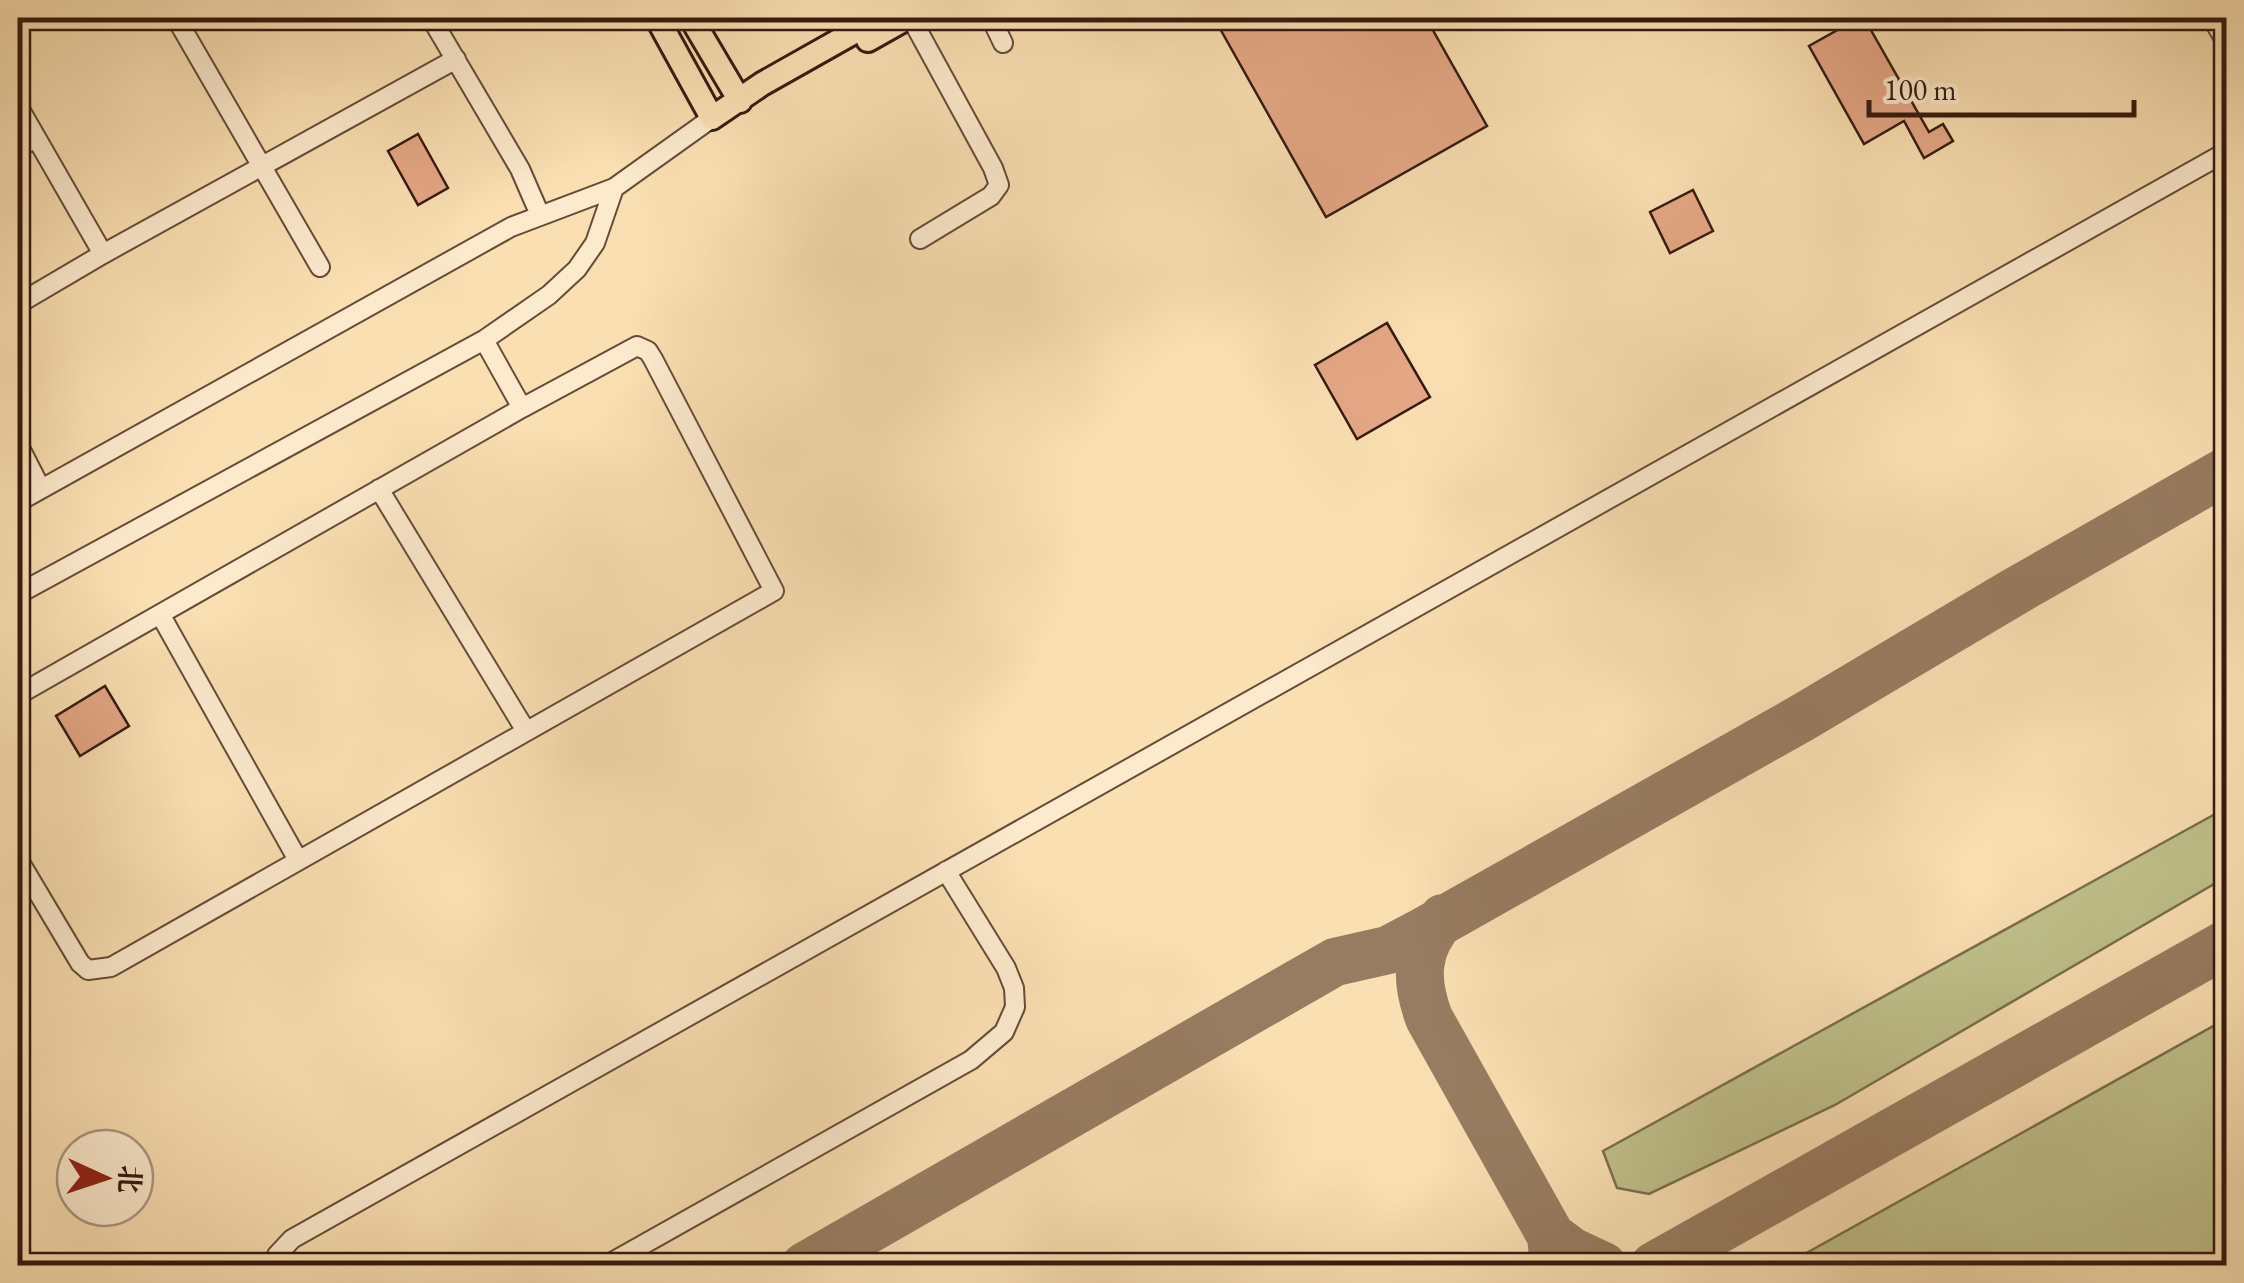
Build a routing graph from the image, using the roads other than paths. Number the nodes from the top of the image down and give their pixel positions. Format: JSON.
{"nodes":[{"id":1,"x":176,"y":18,"type":"edge"},
{"id":2,"x":431,"y":18,"type":"edge"},
{"id":3,"x":657,"y":18,"type":"edge"},
{"id":4,"x":691,"y":18,"type":"edge"},
{"id":5,"x":880,"y":18,"type":"edge"},
{"id":6,"x":909,"y":18,"type":"edge"},
{"id":7,"x":991,"y":18,"type":"edge"},
{"id":8,"x":2212,"y":18,"type":"edge"},
{"id":9,"x":2226,"y":42,"type":"edge"},
{"id":10,"x":1003,"y":43,"type":"dead end"},
{"id":11,"x":456,"y":59,"type":"junction"},
{"id":12,"x":740,"y":100,"type":"junction"},
{"id":13,"x":18,"y":106,"type":"edge"},
{"id":14,"x":712,"y":118,"type":"junction"},
{"id":15,"x":36,"y":138,"type":"junction"},
{"id":16,"x":18,"y":148,"type":"edge"},
{"id":17,"x":2226,"y":152,"type":"edge"},
{"id":18,"x":261,"y":167,"type":"junction"},
{"id":19,"x":614,"y":188,"type":"junction"},
{"id":20,"x":540,"y":214,"type":"junction"},
{"id":21,"x":920,"y":239,"type":"dead end"},
{"id":22,"x":102,"y":254,"type":"junction"},
{"id":23,"x":320,"y":267,"type":"dead end"},
{"id":24,"x":18,"y":304,"type":"edge"},
{"id":25,"x":484,"y":340,"type":"junction"},
{"id":26,"x":522,"y":408,"type":"junction"},
{"id":27,"x":18,"y":444,"type":"edge"},
{"id":28,"x":41,"y":489,"type":"junction"},
{"id":29,"x":379,"y":489,"type":"junction"},
{"id":30,"x":18,"y":502,"type":"edge"},
{"id":31,"x":18,"y":594,"type":"edge"},
{"id":32,"x":160,"y":614,"type":"junction"},
{"id":33,"x":18,"y":696,"type":"edge"},
{"id":34,"x":526,"y":731,"type":"junction"},
{"id":35,"x":18,"y":859,"type":"edge"},
{"id":36,"x":298,"y":860,"type":"junction"},
{"id":37,"x":946,"y":871,"type":"junction"},
{"id":38,"x":276,"y":1260,"type":"edge"},
{"id":39,"x":258,"y":1266,"type":"edge"},
{"id":40,"x":605,"y":1266,"type":"edge"}],
"edges":[{"from":1,"to":18,"type":"lane"},
{"from":2,"to":11,"type":"lane"},
{"from":3,"to":14,"type":"main road"},
{"from":4,"to":12,"type":"main road"},
{"from":5,"to":12,"type":"main road"},
{"from":6,"to":12,"type":"main road"},
{"from":6,"to":21,"type":"lane"},
{"from":7,"to":10,"type":"lane"},
{"from":8,"to":9,"type":"lane"},
{"from":11,"to":18,"type":"lane"},
{"from":11,"to":20,"type":"lane"},
{"from":12,"to":14,"type":"main road"},
{"from":13,"to":15,"type":"lane"},
{"from":14,"to":19,"type":"lane"},
{"from":15,"to":16,"type":"lane"},
{"from":15,"to":22,"type":"lane"},
{"from":17,"to":37,"type":"lane"},
{"from":18,"to":22,"type":"lane"},
{"from":18,"to":23,"type":"lane"},
{"from":19,"to":20,"type":"lane"},
{"from":19,"to":25,"type":"lane"},
{"from":20,"to":28,"type":"lane"},
{"from":22,"to":24,"type":"lane"},
{"from":25,"to":26,"type":"lane"},
{"from":25,"to":31,"type":"lane"},
{"from":26,"to":29,"type":"lane"},
{"from":26,"to":34,"type":"lane"},
{"from":27,"to":28,"type":"lane"},
{"from":28,"to":30,"type":"lane"},
{"from":29,"to":32,"type":"lane"},
{"from":29,"to":34,"type":"lane"},
{"from":32,"to":33,"type":"lane"},
{"from":32,"to":36,"type":"lane"},
{"from":34,"to":36,"type":"lane"},
{"from":35,"to":36,"type":"lane"},
{"from":37,"to":38,"type":"lane"},
{"from":37,"to":40,"type":"lane"},
{"from":38,"to":39,"type":"lane"}]}
